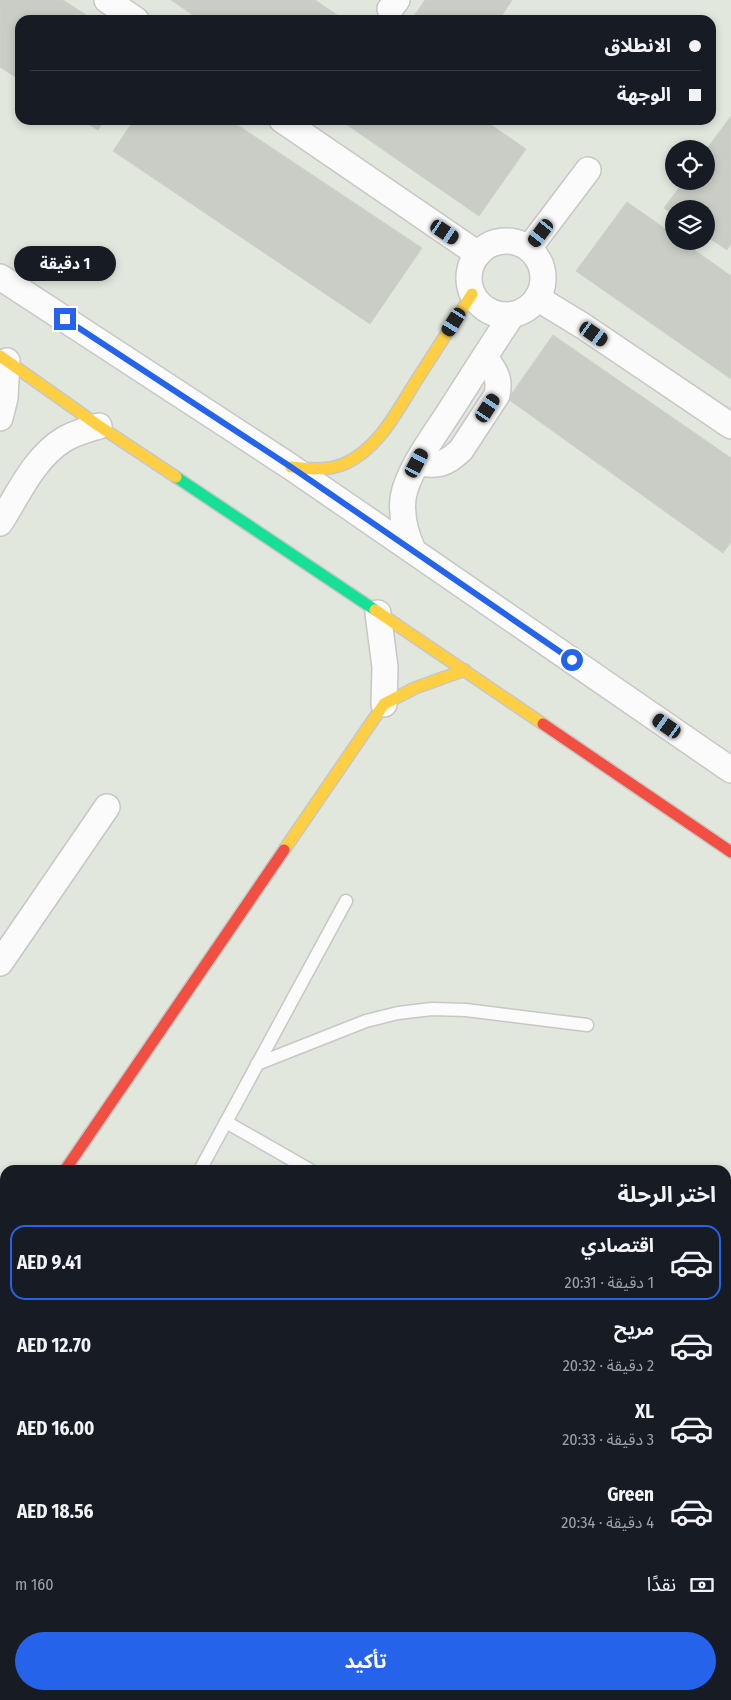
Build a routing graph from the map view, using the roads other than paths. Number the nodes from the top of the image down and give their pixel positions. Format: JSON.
{"nodes":[{"id":1,"x":107,"y":0,"type":"edge"},
{"id":2,"x":129,"y":15,"type":"edge"},
{"id":3,"x":289,"y":125,"type":"edge"},
{"id":4,"x":588,"y":170,"type":"dead end"},
{"id":5,"x":529,"y":248,"type":"junction"},
{"id":6,"x":478,"y":254,"type":"junction"},
{"id":7,"x":0,"y":277,"type":"edge"},
{"id":8,"x":472,"y":294,"type":"junction"},
{"id":9,"x":537,"y":298,"type":"junction"},
{"id":10,"x":512,"y":315,"type":"junction"},
{"id":11,"x":4,"y":358,"type":"edge"},
{"id":12,"x":0,"y":418,"type":"edge"},
{"id":13,"x":99,"y":426,"type":"junction"},
{"id":14,"x":731,"y":426,"type":"edge"},
{"id":15,"x":291,"y":467,"type":"junction"},
{"id":16,"x":0,"y":523,"type":"edge"},
{"id":17,"x":413,"y":550,"type":"junction"},
{"id":18,"x":378,"y":613,"type":"junction"},
{"id":19,"x":465,"y":670,"type":"junction"},
{"id":20,"x":384,"y":704,"type":"junction"},
{"id":21,"x":731,"y":770,"type":"edge"},
{"id":22,"x":107,"y":807,"type":"dead end"},
{"id":23,"x":731,"y":852,"type":"edge"},
{"id":24,"x":346,"y":901,"type":"dead end"},
{"id":25,"x":0,"y":964,"type":"edge"},
{"id":26,"x":587,"y":1025,"type":"dead end"},
{"id":27,"x":257,"y":1064,"type":"junction"},
{"id":28,"x":226,"y":1122,"type":"junction"},
{"id":29,"x":68,"y":1165,"type":"edge"},
{"id":30,"x":203,"y":1165,"type":"edge"},
{"id":31,"x":301,"y":1165,"type":"edge"}],
"edges":[{"from":1,"to":2,"type":"street"},
{"from":3,"to":6,"type":"street"},
{"from":4,"to":5,"type":"street"},
{"from":5,"to":6,"type":"street"},
{"from":5,"to":9,"type":"street"},
{"from":6,"to":8,"type":"street"},
{"from":7,"to":15,"type":"street"},
{"from":8,"to":10,"type":"street"},
{"from":8,"to":15,"type":"street"},
{"from":9,"to":10,"type":"street"},
{"from":9,"to":14,"type":"street"},
{"from":10,"to":17,"type":"street"},
{"from":11,"to":12,"type":"street"},
{"from":11,"to":13,"type":"street"},
{"from":13,"to":16,"type":"street"},
{"from":13,"to":18,"type":"street"},
{"from":15,"to":17,"type":"street"},
{"from":17,"to":21,"type":"street"},
{"from":18,"to":19,"type":"street"},
{"from":18,"to":20,"type":"street"},
{"from":19,"to":20,"type":"street"},
{"from":19,"to":23,"type":"street"},
{"from":20,"to":29,"type":"street"},
{"from":22,"to":25,"type":"street"},
{"from":24,"to":27,"type":"lane"},
{"from":26,"to":27,"type":"lane"},
{"from":27,"to":28,"type":"lane"},
{"from":28,"to":30,"type":"lane"},
{"from":28,"to":31,"type":"lane"}]}
